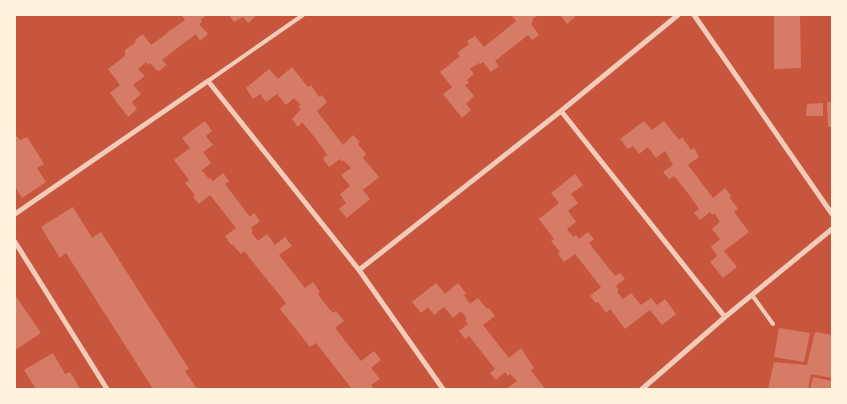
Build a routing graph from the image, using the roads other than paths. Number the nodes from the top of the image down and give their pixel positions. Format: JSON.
{"nodes":[{"id":1,"x":303,"y":15,"type":"edge"},
{"id":2,"x":678,"y":15,"type":"edge"},
{"id":3,"x":694,"y":15,"type":"edge"},
{"id":4,"x":208,"y":81,"type":"junction"},
{"id":5,"x":560,"y":111,"type":"junction"},
{"id":6,"x":15,"y":214,"type":"edge"},
{"id":7,"x":832,"y":214,"type":"edge"},
{"id":8,"x":832,"y":229,"type":"edge"},
{"id":9,"x":15,"y":242,"type":"edge"},
{"id":10,"x":358,"y":270,"type":"junction"},
{"id":11,"x":752,"y":296,"type":"junction"},
{"id":12,"x":725,"y":317,"type":"junction"},
{"id":13,"x":773,"y":324,"type":"dead end"},
{"id":14,"x":107,"y":389,"type":"edge"},
{"id":15,"x":443,"y":389,"type":"edge"},
{"id":16,"x":642,"y":389,"type":"edge"}],
"edges":[{"from":1,"to":4,"type":"lane"},
{"from":2,"to":5,"type":"street"},
{"from":3,"to":7,"type":"street"},
{"from":4,"to":6,"type":"street"},
{"from":4,"to":10,"type":"street"},
{"from":5,"to":10,"type":"street"},
{"from":5,"to":12,"type":"street"},
{"from":8,"to":11,"type":"street"},
{"from":9,"to":14,"type":"street"},
{"from":10,"to":15,"type":"street"},
{"from":11,"to":12,"type":"street"},
{"from":11,"to":13,"type":"lane"},
{"from":12,"to":16,"type":"street"}]}
